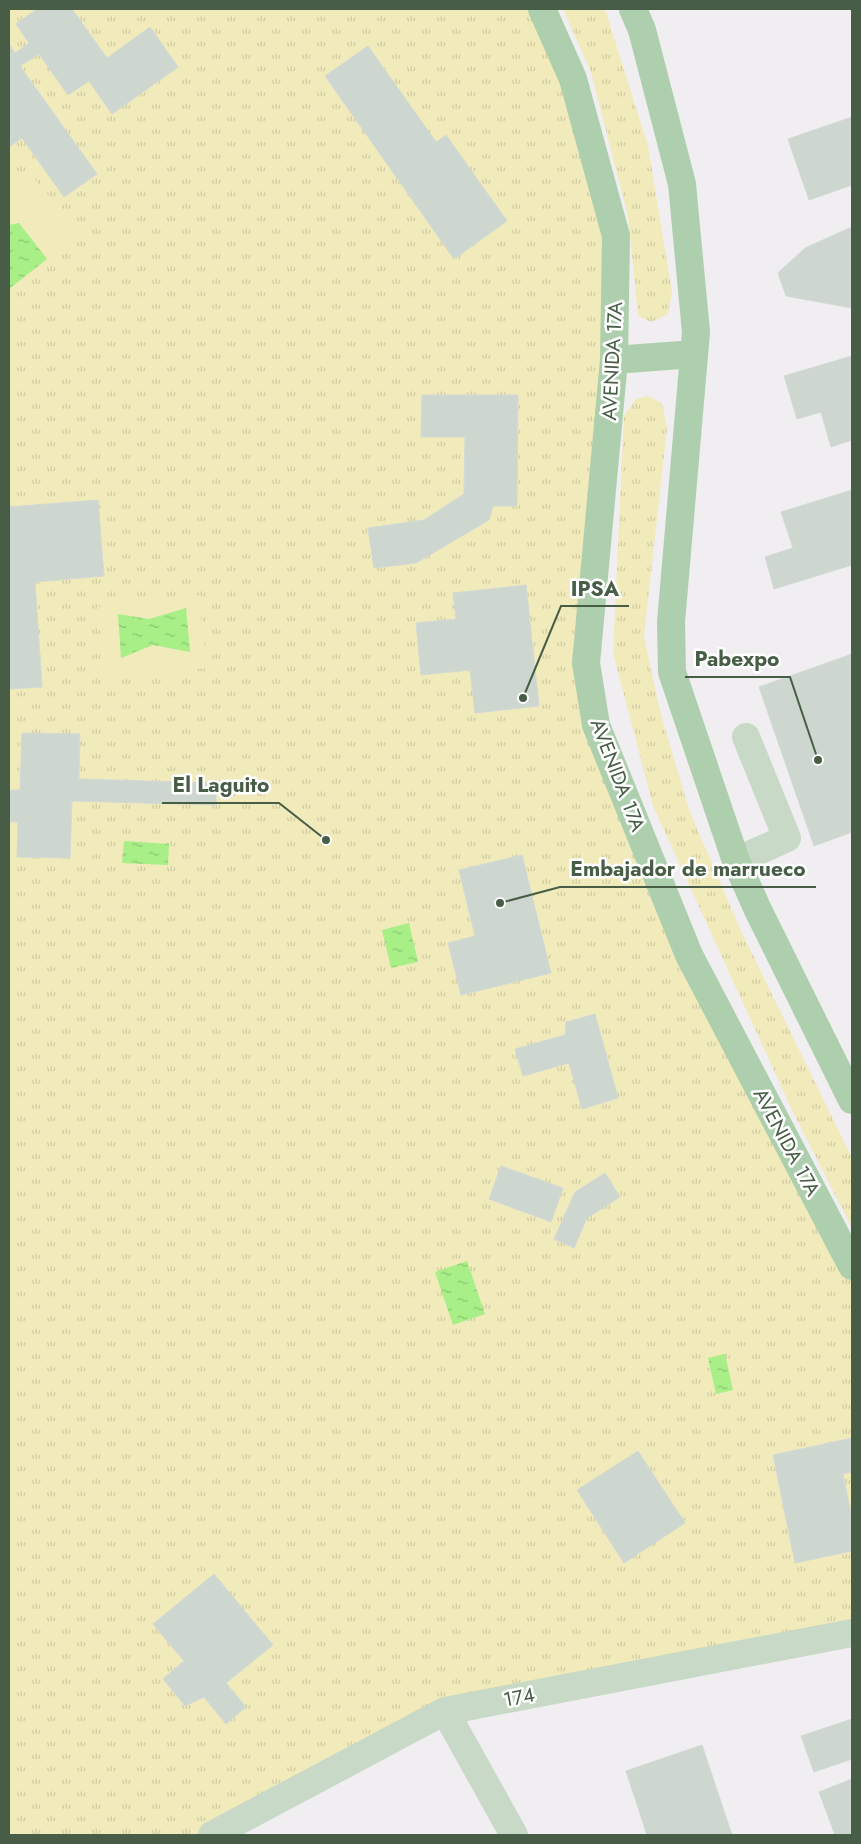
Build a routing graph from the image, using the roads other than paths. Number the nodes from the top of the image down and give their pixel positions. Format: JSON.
{"nodes":[{"id":1,"x":542,"y":9,"type":"edge"},
{"id":2,"x":633,"y":9,"type":"edge"},
{"id":3,"x":694,"y":354,"type":"junction"},
{"id":4,"x":614,"y":360,"type":"junction"},
{"id":5,"x":746,"y":737,"type":"dead end"},
{"id":6,"x":736,"y":861,"type":"junction"},
{"id":7,"x":852,"y":1100,"type":"edge"},
{"id":8,"x":852,"y":1266,"type":"edge"},
{"id":9,"x":852,"y":1634,"type":"edge"},
{"id":10,"x":445,"y":1711,"type":"junction"},
{"id":11,"x":212,"y":1835,"type":"edge"},
{"id":12,"x":514,"y":1835,"type":"edge"}],
"edges":[{"from":1,"to":4,"type":"main road","name":"AVENIDA 17A"},
{"from":2,"to":3,"type":"main road"},
{"from":3,"to":4,"type":"main road"},
{"from":3,"to":6,"type":"main road"},
{"from":4,"to":8,"type":"main road","name":"AVENIDA 17A"},
{"from":5,"to":6,"type":"street"},
{"from":6,"to":7,"type":"main road"},
{"from":9,"to":10,"type":"street","name":"174"},
{"from":10,"to":11,"type":"street","name":"174"},
{"from":10,"to":12,"type":"street"}]}
